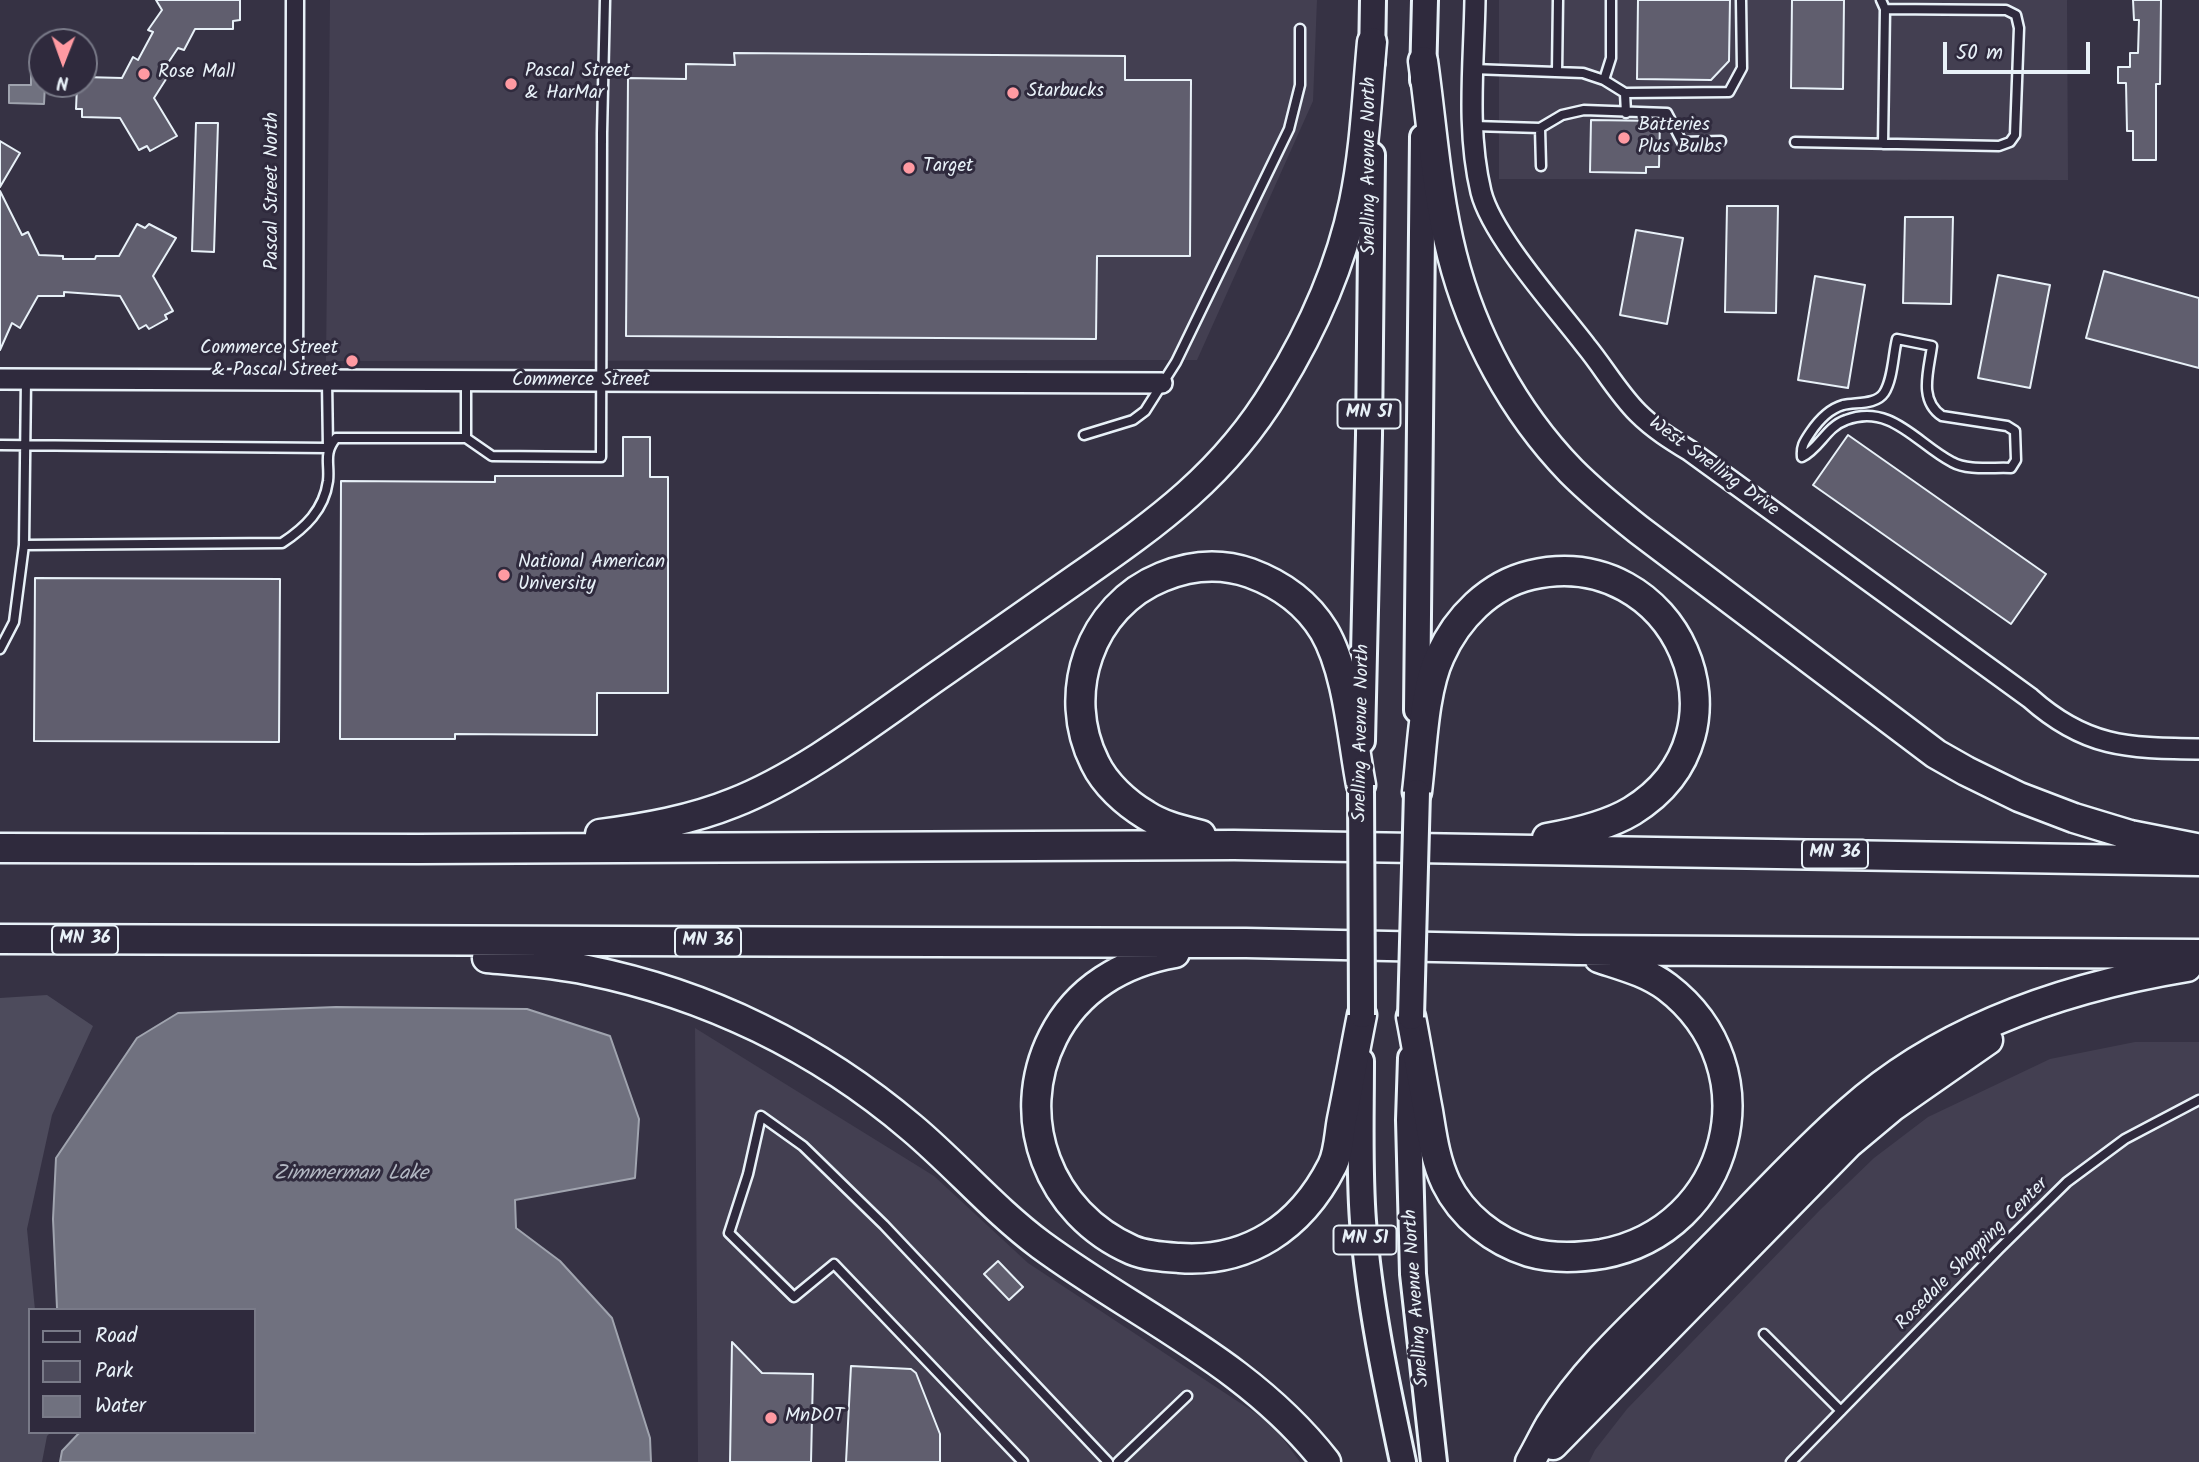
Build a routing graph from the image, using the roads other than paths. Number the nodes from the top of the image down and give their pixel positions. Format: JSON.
{"nodes":[{"id":1,"x":295,"y":0,"type":"edge"},
{"id":2,"x":605,"y":0,"type":"edge"},
{"id":3,"x":1373,"y":0,"type":"edge"},
{"id":4,"x":1425,"y":0,"type":"edge"},
{"id":5,"x":1475,"y":0,"type":"edge"},
{"id":6,"x":1558,"y":0,"type":"edge"},
{"id":7,"x":1611,"y":0,"type":"edge"},
{"id":8,"x":1741,"y":0,"type":"edge"},
{"id":9,"x":1883,"y":4,"type":"edge"},
{"id":10,"x":1300,"y":29,"type":"dead end"},
{"id":11,"x":1373,"y":42,"type":"junction"},
{"id":12,"x":1423,"y":61,"type":"junction"},
{"id":13,"x":1473,"y":69,"type":"junction"},
{"id":14,"x":1557,"y":72,"type":"junction"},
{"id":15,"x":1604,"y":80,"type":"junction"},
{"id":16,"x":1625,"y":93,"type":"junction"},
{"id":17,"x":1626,"y":113,"type":"junction"},
{"id":18,"x":1472,"y":126,"type":"junction"},
{"id":19,"x":1541,"y":128,"type":"junction"},
{"id":20,"x":1721,"y":141,"type":"dead end"},
{"id":21,"x":1795,"y":142,"type":"dead end"},
{"id":22,"x":1883,"y":144,"type":"junction"},
{"id":23,"x":1541,"y":166,"type":"dead end"},
{"id":24,"x":0,"y":379,"type":"edge"},
{"id":25,"x":26,"y":379,"type":"junction"},
{"id":26,"x":293,"y":381,"type":"junction"},
{"id":27,"x":327,"y":381,"type":"junction"},
{"id":28,"x":466,"y":381,"type":"junction"},
{"id":29,"x":601,"y":382,"type":"junction"},
{"id":30,"x":1162,"y":383,"type":"junction"},
{"id":31,"x":1084,"y":435,"type":"dead end"},
{"id":32,"x":466,"y":438,"type":"junction"},
{"id":33,"x":0,"y":445,"type":"edge"},
{"id":34,"x":25,"y":445,"type":"junction"},
{"id":35,"x":327,"y":448,"type":"junction"},
{"id":36,"x":1802,"y":457,"type":"joint"},
{"id":37,"x":24,"y":545,"type":"junction"},
{"id":38,"x":0,"y":649,"type":"edge"},
{"id":39,"x":2199,"y":749,"type":"edge"},
{"id":40,"x":1361,"y":785,"type":"junction"},
{"id":41,"x":1417,"y":792,"type":"junction"},
{"id":42,"x":0,"y":845,"type":"edge"},
{"id":43,"x":1234,"y":845,"type":"junction"},
{"id":44,"x":1471,"y":848,"type":"junction"},
{"id":45,"x":418,"y":849,"type":"junction"},
{"id":46,"x":2199,"y":849,"type":"edge"},
{"id":47,"x":2199,"y":861,"type":"edge"},
{"id":48,"x":0,"y":939,"type":"edge"},
{"id":49,"x":170,"y":941,"type":"junction"},
{"id":50,"x":1246,"y":943,"type":"junction"},
{"id":51,"x":1577,"y":950,"type":"junction"},
{"id":52,"x":2199,"y":954,"type":"edge"},
{"id":53,"x":2199,"y":965,"type":"edge"},
{"id":54,"x":2081,"y":990,"type":"junction"},
{"id":55,"x":1362,"y":1015,"type":"junction"},
{"id":56,"x":1411,"y":1017,"type":"junction"},
{"id":57,"x":2199,"y":1100,"type":"edge"},
{"id":58,"x":1764,"y":1334,"type":"dead end"},
{"id":59,"x":1187,"y":1396,"type":"dead end"},
{"id":60,"x":1841,"y":1411,"type":"junction"},
{"id":61,"x":1023,"y":1462,"type":"edge"},
{"id":62,"x":1108,"y":1462,"type":"edge"},
{"id":63,"x":1118,"y":1462,"type":"edge"},
{"id":64,"x":1326,"y":1462,"type":"edge"},
{"id":65,"x":1403,"y":1462,"type":"edge"},
{"id":66,"x":1434,"y":1462,"type":"edge"},
{"id":67,"x":1530,"y":1462,"type":"edge"},
{"id":68,"x":1536,"y":1462,"type":"edge"},
{"id":69,"x":1791,"y":1462,"type":"edge"}],
"edges":[{"from":1,"to":26,"type":"street","name":"Pascal Street North"},
{"from":2,"to":29,"type":"lane"},
{"from":3,"to":11,"type":"main road","name":"Snelling Avenue North","number":"MN 51"},
{"from":4,"to":12,"type":"main road","name":"Snelling Avenue North","number":"MN 51"},
{"from":5,"to":13,"type":"street","name":"West Snelling Drive"},
{"from":6,"to":14,"type":"lane"},
{"from":7,"to":15,"type":"lane"},
{"from":8,"to":16,"type":"lane"},
{"from":9,"to":22,"type":"lane"},
{"from":9,"to":22,"type":"lane"},
{"from":10,"to":30,"type":"lane"},
{"from":11,"to":40,"type":"main road","name":"Snelling Avenue North","number":"MN 51"},
{"from":11,"to":45,"type":"highway"},
{"from":12,"to":41,"type":"main road","name":"Snelling Avenue North","number":"MN 51"},
{"from":12,"to":46,"type":"highway"},
{"from":13,"to":14,"type":"lane"},
{"from":13,"to":18,"type":"street","name":"West Snelling Drive"},
{"from":14,"to":15,"type":"lane"},
{"from":15,"to":16,"type":"lane"},
{"from":16,"to":17,"type":"lane"},
{"from":17,"to":19,"type":"lane"},
{"from":17,"to":20,"type":"lane"},
{"from":18,"to":19,"type":"lane"},
{"from":18,"to":39,"type":"street","name":"West Snelling Drive"},
{"from":19,"to":23,"type":"lane"},
{"from":21,"to":22,"type":"lane"},
{"from":24,"to":25,"type":"street","name":"Commerce Street"},
{"from":25,"to":26,"type":"street","name":"Commerce Street"},
{"from":25,"to":34,"type":"lane"},
{"from":26,"to":27,"type":"street","name":"Commerce Street"},
{"from":27,"to":28,"type":"street","name":"Commerce Street"},
{"from":27,"to":35,"type":"lane"},
{"from":28,"to":29,"type":"street","name":"Commerce Street"},
{"from":28,"to":32,"type":"lane"},
{"from":29,"to":30,"type":"street","name":"Commerce Street"},
{"from":29,"to":32,"type":"lane"},
{"from":30,"to":31,"type":"lane"},
{"from":32,"to":35,"type":"lane"},
{"from":33,"to":34,"type":"lane"},
{"from":34,"to":35,"type":"lane"},
{"from":34,"to":37,"type":"lane"},
{"from":35,"to":37,"type":"lane"},
{"from":36,"to":36,"type":"lane"},
{"from":37,"to":38,"type":"lane"},
{"from":40,"to":43,"type":"highway"},
{"from":40,"to":55,"type":"main road","name":"Snelling Avenue North","number":"MN 51","bridge":true},
{"from":41,"to":44,"type":"highway"},
{"from":41,"to":56,"type":"main road","name":"Snelling Avenue North","number":"MN 51","bridge":true},
{"from":42,"to":45,"type":"highway","number":"MN 36"},
{"from":43,"to":44,"type":"highway","number":"MN 36"},
{"from":43,"to":45,"type":"highway","number":"MN 36"},
{"from":44,"to":47,"type":"highway","number":"MN 36"},
{"from":48,"to":49,"type":"highway","number":"MN 36"},
{"from":49,"to":50,"type":"highway","number":"MN 36"},
{"from":49,"to":64,"type":"highway"},
{"from":50,"to":51,"type":"highway","number":"MN 36"},
{"from":50,"to":55,"type":"highway"},
{"from":51,"to":52,"type":"highway","number":"MN 36"},
{"from":51,"to":56,"type":"highway"},
{"from":53,"to":54,"type":"highway"},
{"from":54,"to":67,"type":"highway"},
{"from":54,"to":68,"type":"highway"},
{"from":55,"to":65,"type":"main road","name":"Snelling Avenue North","number":"MN 51"},
{"from":56,"to":66,"type":"main road","name":"Snelling Avenue North","number":"MN 51"},
{"from":57,"to":60,"type":"lane","name":"Rosedale Shopping Center"},
{"from":58,"to":60,"type":"lane"},
{"from":59,"to":63,"type":"lane"},
{"from":60,"to":69,"type":"lane","name":"Rosedale Shopping Center"},
{"from":61,"to":62,"type":"lane"}]}
